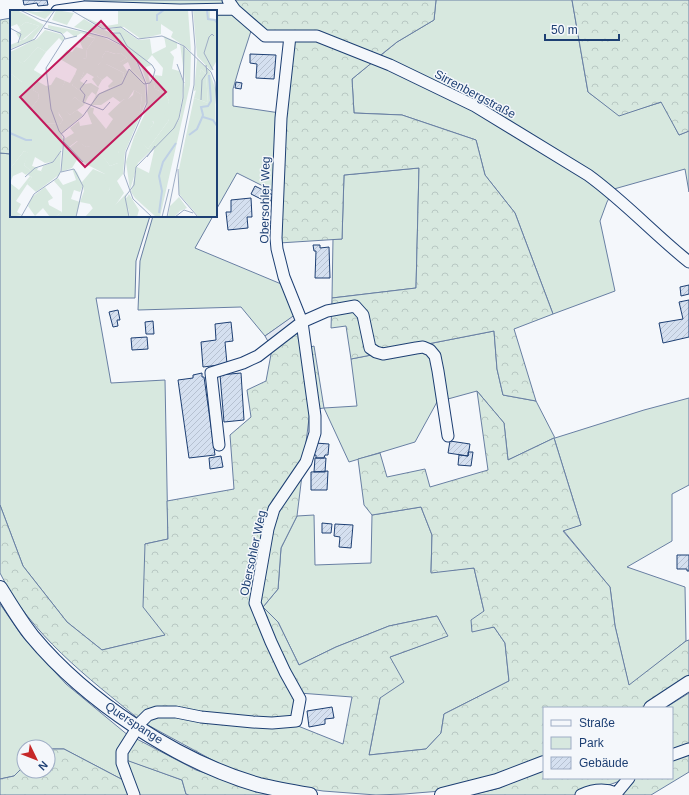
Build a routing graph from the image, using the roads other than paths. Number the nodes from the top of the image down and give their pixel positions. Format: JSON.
{"nodes":[{"id":1,"x":231,"y":5,"type":"edge"},
{"id":2,"x":63,"y":10,"type":"edge"},
{"id":3,"x":180,"y":10,"type":"edge"},
{"id":4,"x":180,"y":10,"type":"edge"},
{"id":5,"x":290,"y":36,"type":"junction"},
{"id":6,"x":689,"y":262,"type":"edge"},
{"id":7,"x":302,"y":322,"type":"junction"},
{"id":8,"x":448,"y":436,"type":"dead end"},
{"id":9,"x":220,"y":445,"type":"dead end"},
{"id":10,"x":0,"y":588,"type":"edge"},
{"id":11,"x":689,"y":683,"type":"edge"},
{"id":12,"x":653,"y":707,"type":"edge"},
{"id":13,"x":137,"y":728,"type":"junction"},
{"id":14,"x":689,"y":749,"type":"edge"},
{"id":15,"x":673,"y":755,"type":"edge"},
{"id":16,"x":543,"y":763,"type":"edge"},
{"id":17,"x":628,"y":779,"type":"edge"},
{"id":18,"x":615,"y":794,"type":"edge"},
{"id":19,"x":134,"y":795,"type":"edge"},
{"id":20,"x":310,"y":795,"type":"edge"},
{"id":21,"x":442,"y":795,"type":"edge"},
{"id":22,"x":581,"y":795,"type":"edge"}],
"edges":[{"from":1,"to":4,"type":"street"},
{"from":1,"to":5,"type":"street","name":"Sirrenbergstraße"},
{"from":2,"to":3,"type":"street"},
{"from":5,"to":6,"type":"street","name":"Sirrenbergstraße"},
{"from":5,"to":7,"type":"street","name":"Obersohler Weg"},
{"from":7,"to":8,"type":"street"},
{"from":7,"to":9,"type":"street"},
{"from":7,"to":13,"type":"street","name":"Obersohler Weg"},
{"from":10,"to":13,"type":"main road","name":"Querspange"},
{"from":11,"to":12,"type":"main road"},
{"from":13,"to":19,"type":"street","name":"Obersohler Weg"},
{"from":13,"to":20,"type":"main road","name":"Querspange"},
{"from":14,"to":15,"type":"street"},
{"from":16,"to":21,"type":"main road"},
{"from":17,"to":18,"type":"street"},
{"from":18,"to":22,"type":"street"}]}
